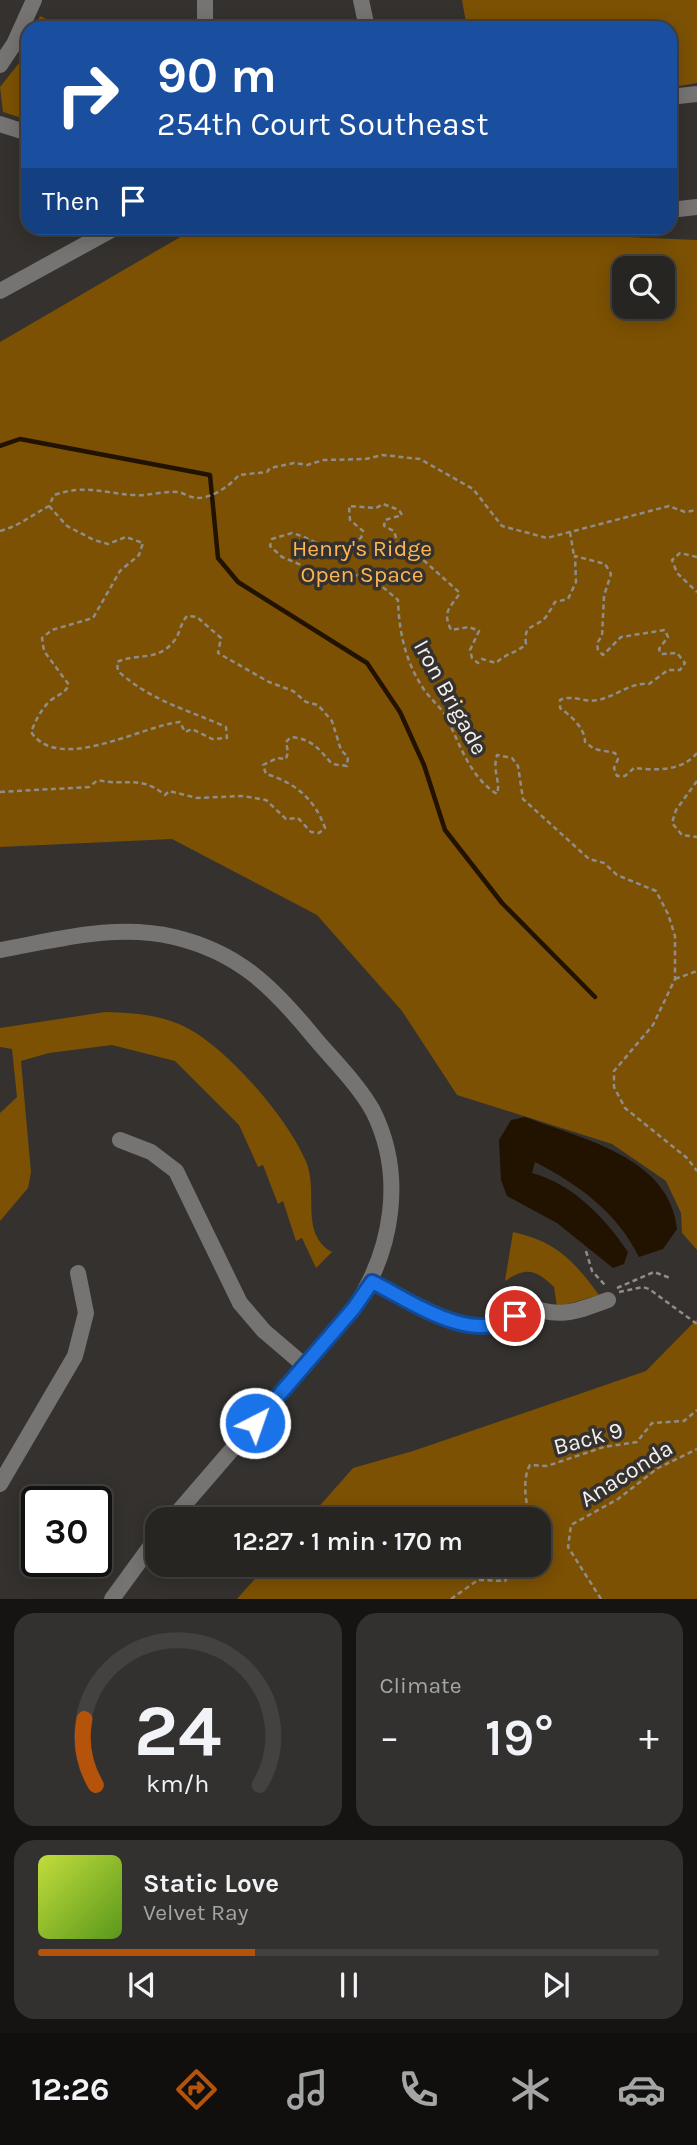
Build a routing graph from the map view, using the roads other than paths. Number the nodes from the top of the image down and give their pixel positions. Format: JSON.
{"nodes":[{"id":1,"x":34,"y":0,"type":"edge"},
{"id":2,"x":205,"y":0,"type":"edge"},
{"id":3,"x":361,"y":0,"type":"edge"},
{"id":4,"x":25,"y":21,"type":"edge"},
{"id":5,"x":205,"y":21,"type":"edge"},
{"id":6,"x":366,"y":21,"type":"edge"},
{"id":7,"x":21,"y":30,"type":"edge"},
{"id":8,"x":0,"y":65,"type":"edge"},
{"id":9,"x":697,"y":94,"type":"edge"},
{"id":10,"x":677,"y":96,"type":"edge"},
{"id":11,"x":0,"y":124,"type":"edge"},
{"id":12,"x":21,"y":131,"type":"edge"},
{"id":13,"x":697,"y":207,"type":"edge"},
{"id":14,"x":677,"y":209,"type":"edge"},
{"id":15,"x":102,"y":235,"type":"edge"},
{"id":16,"x":0,"y":291,"type":"edge"},
{"id":17,"x":0,"y":950,"type":"edge"},
{"id":18,"x":120,"y":1140,"type":"dead end"},
{"id":19,"x":78,"y":1273,"type":"dead end"},
{"id":20,"x":372,"y":1282,"type":"junction"},
{"id":21,"x":608,"y":1300,"type":"road end"},
{"id":22,"x":304,"y":1366,"type":"junction"},
{"id":23,"x":0,"y":1484,"type":"edge"},
{"id":24,"x":182,"y":1507,"type":"edge"},
{"id":25,"x":145,"y":1554,"type":"edge"},
{"id":26,"x":113,"y":1599,"type":"edge"}],
"edges":[{"from":1,"to":4,"type":"street"},
{"from":2,"to":5,"type":"street"},
{"from":3,"to":6,"type":"street"},
{"from":7,"to":8,"type":"street"},
{"from":9,"to":10,"type":"street"},
{"from":11,"to":12,"type":"street"},
{"from":13,"to":14,"type":"street"},
{"from":15,"to":16,"type":"street"},
{"from":17,"to":20,"type":"street"},
{"from":18,"to":22,"type":"street"},
{"from":19,"to":23,"type":"street"},
{"from":20,"to":21,"type":"street"},
{"from":20,"to":22,"type":"street"},
{"from":22,"to":24,"type":"street"},
{"from":25,"to":26,"type":"street"}]}
